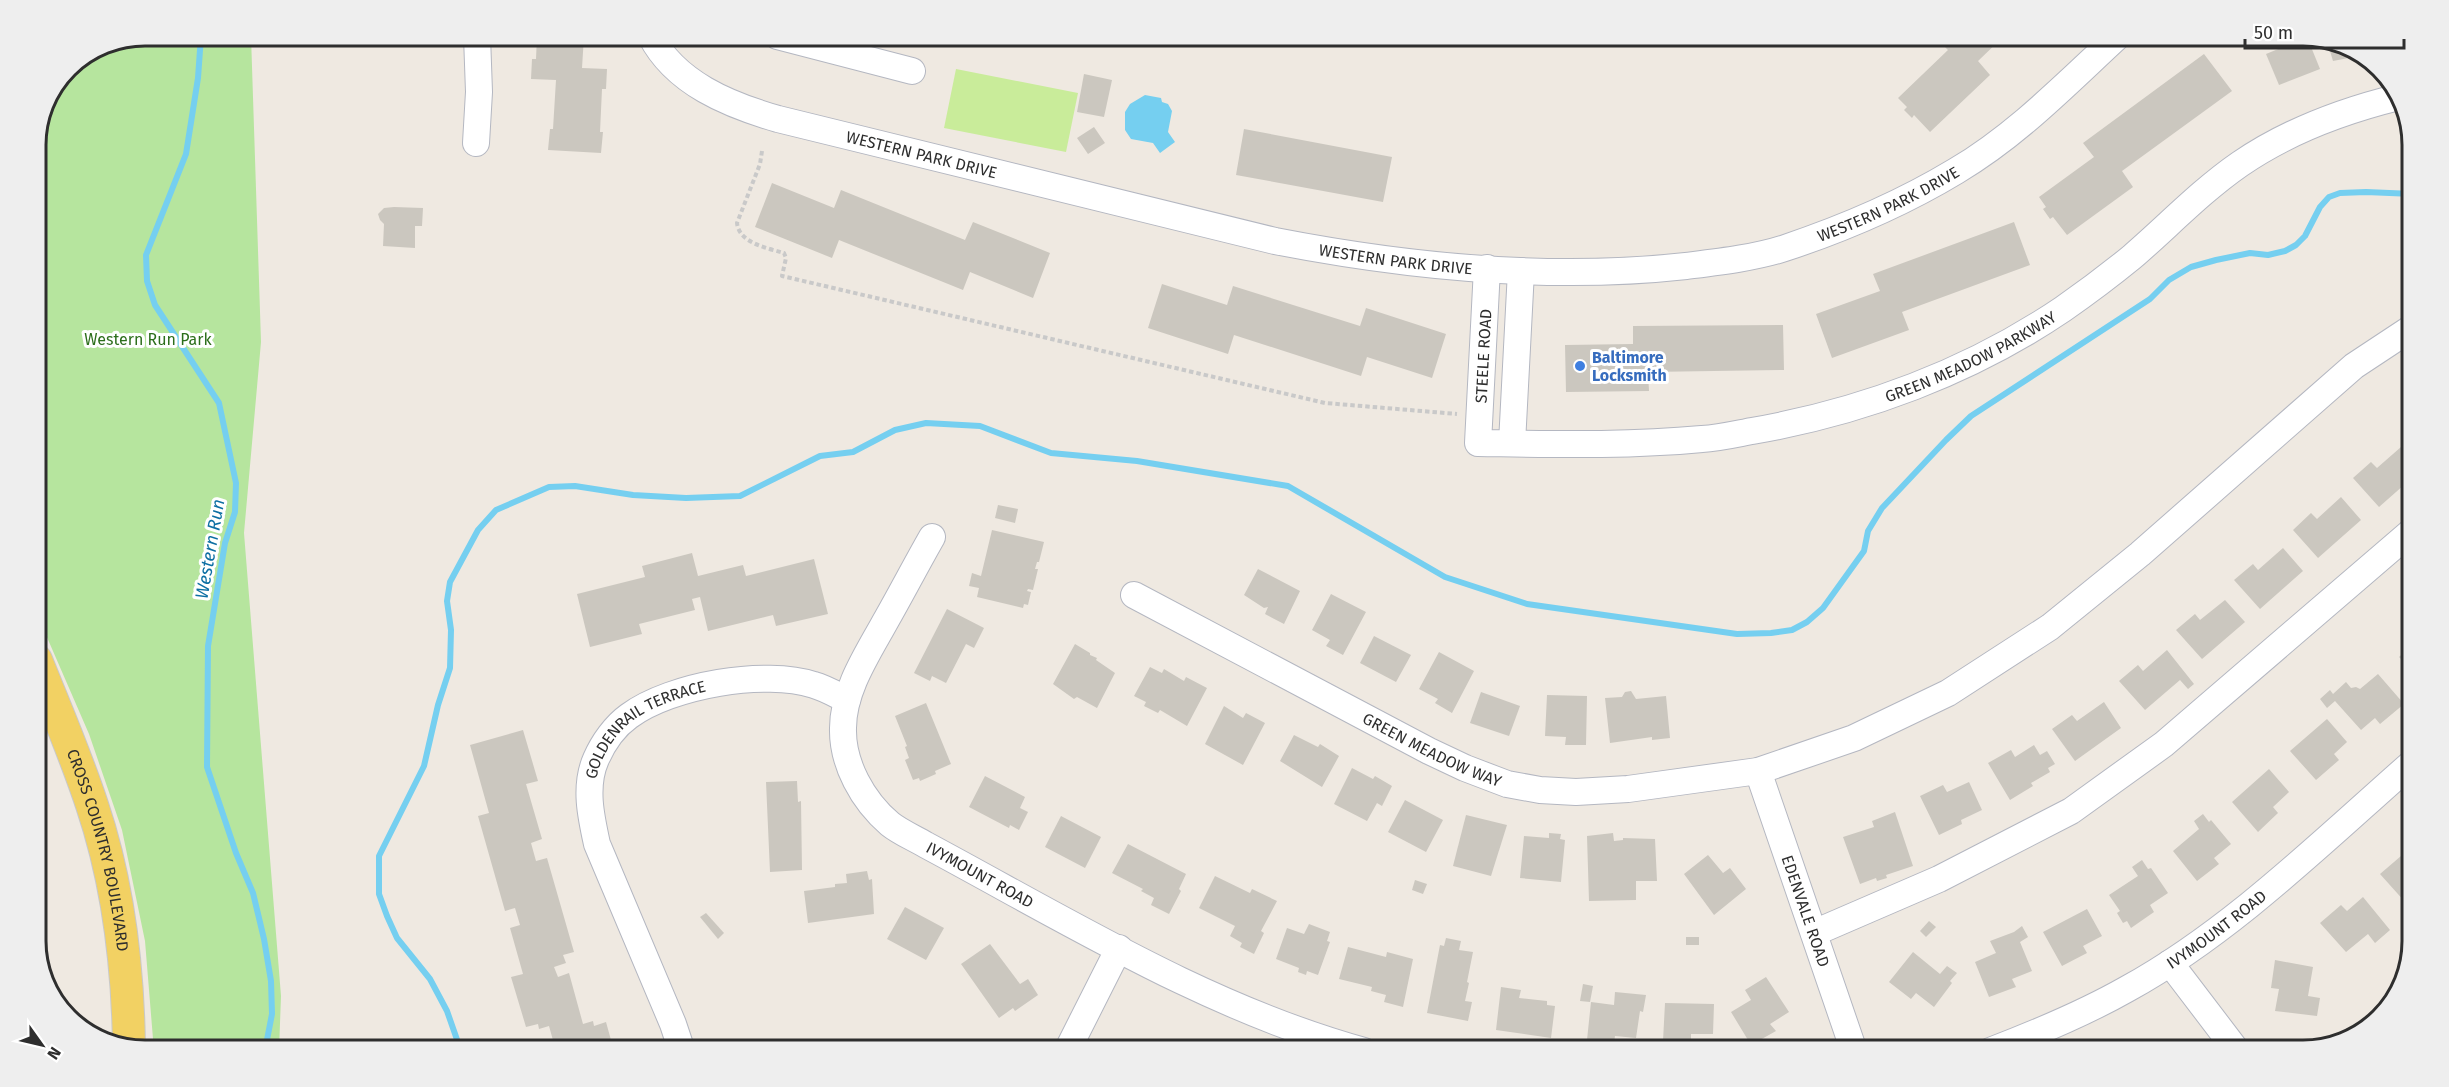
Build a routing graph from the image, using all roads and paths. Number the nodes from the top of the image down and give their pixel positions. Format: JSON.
{"nodes":[{"id":1,"x":477,"y":46,"type":"edge"},
{"id":2,"x":659,"y":46,"type":"edge"},
{"id":3,"x":814,"y":46,"type":"edge"},
{"id":4,"x":2107,"y":46,"type":"edge"},
{"id":5,"x":912,"y":72,"type":"dead end"},
{"id":6,"x":2391,"y":100,"type":"edge"},
{"id":7,"x":476,"y":143,"type":"dead end"},
{"id":8,"x":762,"y":151,"type":"dead end"},
{"id":9,"x":1487,"y":268,"type":"junction"},
{"id":10,"x":1521,"y":271,"type":"junction"},
{"id":11,"x":2402,"y":334,"type":"edge"},
{"id":12,"x":1480,"y":417,"type":"junction"},
{"id":13,"x":1478,"y":443,"type":"joint"},
{"id":14,"x":1512,"y":443,"type":"junction"},
{"id":15,"x":932,"y":537,"type":"dead end"},
{"id":16,"x":2402,"y":539,"type":"edge"},
{"id":17,"x":1134,"y":595,"type":"dead end"},
{"id":18,"x":47,"y":688,"type":"edge"},
{"id":19,"x":847,"y":700,"type":"junction"},
{"id":20,"x":1758,"y":771,"type":"junction"},
{"id":21,"x":2402,"y":771,"type":"edge"},
{"id":22,"x":1814,"y":933,"type":"junction"},
{"id":23,"x":1119,"y":948,"type":"junction"},
{"id":24,"x":2170,"y":963,"type":"junction"},
{"id":25,"x":129,"y":1039,"type":"edge"},
{"id":26,"x":678,"y":1040,"type":"edge"},
{"id":27,"x":1073,"y":1040,"type":"edge"},
{"id":28,"x":1330,"y":1040,"type":"edge"},
{"id":29,"x":1850,"y":1040,"type":"edge"},
{"id":30,"x":2019,"y":1040,"type":"edge"},
{"id":31,"x":2229,"y":1040,"type":"edge"}],
"edges":[{"from":1,"to":7,"type":"street"},
{"from":2,"to":9,"type":"street","name":"WESTERN PARK DRIVE"},
{"from":3,"to":5,"type":"street"},
{"from":4,"to":10,"type":"street","name":"WESTERN PARK DRIVE"},
{"from":6,"to":14,"type":"street","name":"GREEN MEADOW PARKWAY"},
{"from":8,"to":12,"type":"path"},
{"from":9,"to":10,"type":"street","name":"WESTERN PARK DRIVE"},
{"from":9,"to":12,"type":"street","name":"STEELE ROAD"},
{"from":10,"to":14,"type":"street","name":"STEELE ROAD"},
{"from":11,"to":20,"type":"street"},
{"from":12,"to":13,"type":"street","name":"STEELE ROAD"},
{"from":13,"to":14,"type":"street","name":"GREEN MEADOW PARKWAY"},
{"from":15,"to":19,"type":"street","name":"IVYMOUNT ROAD"},
{"from":16,"to":22,"type":"street"},
{"from":17,"to":20,"type":"street","name":"GREEN MEADOW WAY"},
{"from":18,"to":25,"type":"main road","name":"CROSS COUNTRY BOULEVARD"},
{"from":19,"to":23,"type":"street","name":"IVYMOUNT ROAD"},
{"from":19,"to":26,"type":"street","name":"GOLDENRAIL TERRACE"},
{"from":20,"to":22,"type":"street","name":"EDENVALE ROAD"},
{"from":21,"to":24,"type":"street","name":"IVYMOUNT ROAD"},
{"from":22,"to":29,"type":"street","name":"EDENVALE ROAD"},
{"from":23,"to":27,"type":"street"},
{"from":23,"to":28,"type":"street","name":"IVYMOUNT ROAD"},
{"from":24,"to":30,"type":"street","name":"IVYMOUNT ROAD"},
{"from":24,"to":31,"type":"street"}]}
